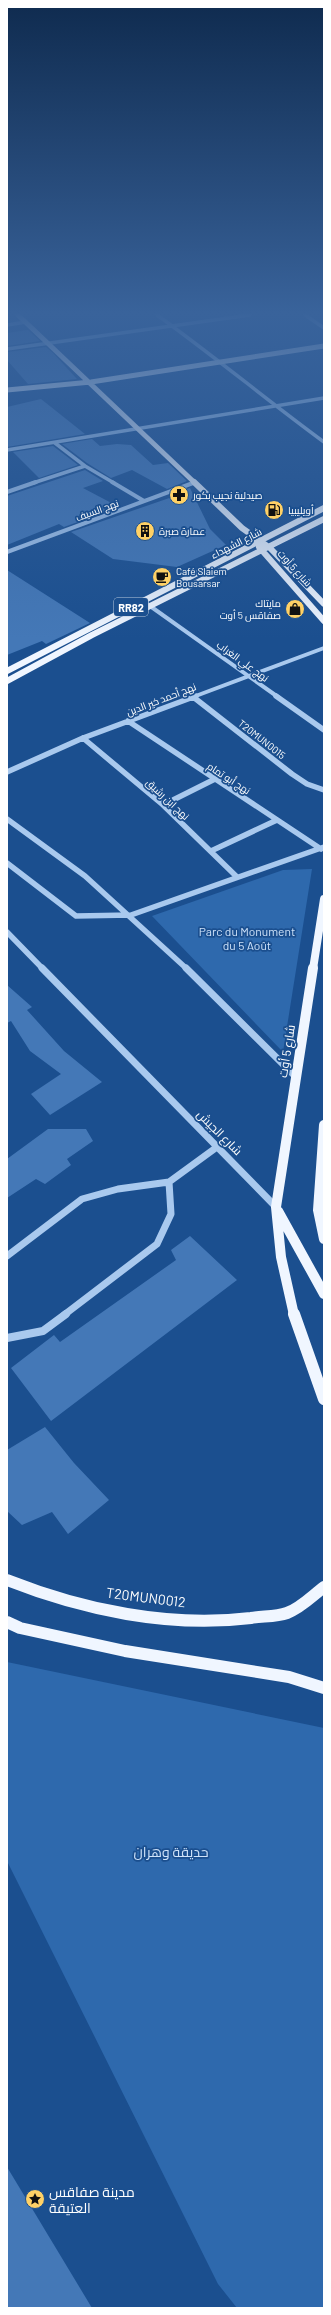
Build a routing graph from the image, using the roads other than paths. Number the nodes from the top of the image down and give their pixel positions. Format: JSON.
{"nodes":[{"id":1,"x":130,"y":423,"type":"edge"},
{"id":2,"x":172,"y":423,"type":"edge"},
{"id":3,"x":298,"y":423,"type":"edge"},
{"id":4,"x":136,"y":429,"type":"junction"},
{"id":5,"x":324,"y":442,"type":"edge"},
{"id":6,"x":55,"y":443,"type":"junction"},
{"id":7,"x":7,"y":450,"type":"edge"},
{"id":8,"x":85,"y":466,"type":"junction"},
{"id":9,"x":194,"y":483,"type":"junction"},
{"id":10,"x":7,"y":492,"type":"edge"},
{"id":11,"x":144,"y":501,"type":"junction"},
{"id":12,"x":324,"y":508,"type":"edge"},
{"id":13,"x":324,"y":519,"type":"edge"},
{"id":14,"x":246,"y":532,"type":"junction"},
{"id":15,"x":262,"y":540,"type":"junction"},
{"id":16,"x":255,"y":544,"type":"junction"},
{"id":17,"x":270,"y":548,"type":"junction"},
{"id":18,"x":263,"y":551,"type":"junction"},
{"id":19,"x":7,"y":552,"type":"edge"},
{"id":20,"x":143,"y":601,"type":"junction"},
{"id":21,"x":324,"y":604,"type":"edge"},
{"id":22,"x":152,"y":605,"type":"junction"},
{"id":23,"x":324,"y":621,"type":"edge"},
{"id":24,"x":324,"y":648,"type":"edge"},
{"id":25,"x":7,"y":672,"type":"edge"},
{"id":26,"x":249,"y":677,"type":"junction"},
{"id":27,"x":7,"y":682,"type":"edge"},
{"id":28,"x":192,"y":696,"type":"junction"},
{"id":29,"x":128,"y":722,"type":"junction"},
{"id":30,"x":324,"y":730,"type":"edge"},
{"id":31,"x":83,"y":738,"type":"junction"},
{"id":32,"x":7,"y":772,"type":"edge"},
{"id":33,"x":215,"y":779,"type":"junction"},
{"id":34,"x":324,"y":790,"type":"edge"},
{"id":35,"x":163,"y":805,"type":"junction"},
{"id":36,"x":7,"y":819,"type":"edge"},
{"id":37,"x":277,"y":820,"type":"junction"},
{"id":38,"x":322,"y":848,"type":"edge"},
{"id":39,"x":211,"y":851,"type":"junction"},
{"id":40,"x":7,"y":863,"type":"edge"},
{"id":41,"x":237,"y":877,"type":"junction"},
{"id":42,"x":324,"y":899,"type":"edge"},
{"id":43,"x":131,"y":915,"type":"junction"},
{"id":44,"x":7,"y":932,"type":"edge"},
{"id":45,"x":295,"y":1076,"type":"junction"},
{"id":46,"x":324,"y":1125,"type":"edge"},
{"id":47,"x":217,"y":1147,"type":"junction"},
{"id":48,"x":169,"y":1182,"type":"junction"},
{"id":49,"x":276,"y":1207,"type":"junction"},
{"id":50,"x":324,"y":1239,"type":"edge"},
{"id":51,"x":7,"y":1256,"type":"edge"},
{"id":52,"x":324,"y":1294,"type":"edge"},
{"id":53,"x":7,"y":1338,"type":"edge"},
{"id":54,"x":324,"y":1399,"type":"edge"},
{"id":55,"x":7,"y":1580,"type":"edge"},
{"id":56,"x":324,"y":1587,"type":"edge"},
{"id":57,"x":7,"y":1622,"type":"edge"},
{"id":58,"x":324,"y":1688,"type":"edge"}],
"edges":[{"from":1,"to":4,"type":"main road","name":"شارع 5 أوت"},
{"from":2,"to":4,"type":"street"},
{"from":3,"to":5,"type":"street"},
{"from":4,"to":6,"type":"street"},
{"from":4,"to":9,"type":"main road","name":"شارع 5 أوت"},
{"from":6,"to":7,"type":"street"},
{"from":6,"to":8,"type":"street"},
{"from":8,"to":10,"type":"street"},
{"from":8,"to":11,"type":"street"},
{"from":9,"to":11,"type":"street","name":"نهج السيف"},
{"from":9,"to":14,"type":"main road","name":"شارع 5 أوت"},
{"from":11,"to":19,"type":"street","name":"نهج السيف"},
{"from":12,"to":15,"type":"main road","name":"شارع الشهداء","number":"RR82"},
{"from":13,"to":17,"type":"main road","name":"شارع الشهداء","number":"RR82"},
{"from":14,"to":15,"type":"main road","name":"شارع 5 أوت"},
{"from":14,"to":16,"type":"main road","name":"شارع 5 أوت"},
{"from":15,"to":16,"type":"main road","name":"شارع الشهداء","number":"RR82"},
{"from":15,"to":17,"type":"main road","name":"شارع 5 أوت"},
{"from":16,"to":18,"type":"main road","name":"شارع 5 أوت"},
{"from":16,"to":20,"type":"main road","name":"شارع الشهداء","number":"RR82"},
{"from":17,"to":18,"type":"main road","name":"شارع الشهداء","number":"RR82"},
{"from":17,"to":21,"type":"main road","name":"شارع 5 أوت"},
{"from":18,"to":22,"type":"main road","name":"شارع الشهداء","number":"RR82"},
{"from":18,"to":23,"type":"main road","name":"شارع 5 أوت"},
{"from":20,"to":22,"type":"street","name":"نهج علي الغراب"},
{"from":20,"to":25,"type":"main road","name":"شارع الشهداء","number":"RR82"},
{"from":22,"to":26,"type":"street","name":"نهج علي الغراب"},
{"from":22,"to":27,"type":"main road","name":"شارع الشهداء","number":"RR82"},
{"from":24,"to":26,"type":"street","name":"نهج أحمد خير الدين"},
{"from":26,"to":28,"type":"street","name":"نهج أحمد خير الدين"},
{"from":26,"to":30,"type":"street","name":"نهج علي الغراب"},
{"from":28,"to":29,"type":"street","name":"نهج أحمد خير الدين"},
{"from":28,"to":34,"type":"street","name":"T20MUN0015"},
{"from":29,"to":31,"type":"street","name":"نهج أحمد خير الدين"},
{"from":29,"to":33,"type":"street","name":"نهج أبو تمام"},
{"from":31,"to":32,"type":"street","name":"نهج أحمد خير الدين"},
{"from":31,"to":35,"type":"street","name":"نهج ابن رشيق"},
{"from":33,"to":35,"type":"street"},
{"from":33,"to":37,"type":"street","name":"نهج أبو تمام"},
{"from":35,"to":39,"type":"street","name":"نهج ابن رشيق"},
{"from":36,"to":43,"type":"street"},
{"from":37,"to":38,"type":"street","name":"نهج أبو تمام"},
{"from":37,"to":39,"type":"street"},
{"from":38,"to":41,"type":"street"},
{"from":39,"to":41,"type":"street","name":"نهج ابن رشيق"},
{"from":40,"to":43,"type":"street"},
{"from":41,"to":43,"type":"street"},
{"from":42,"to":45,"type":"main road","name":"شارع 5 أوت"},
{"from":43,"to":45,"type":"street"},
{"from":44,"to":47,"type":"street","name":"شارع الجيش"},
{"from":45,"to":49,"type":"main road","name":"شارع 5 أوت"},
{"from":46,"to":50,"type":"main road"},
{"from":47,"to":48,"type":"street"},
{"from":47,"to":49,"type":"street","name":"شارع الجيش"},
{"from":48,"to":51,"type":"street"},
{"from":48,"to":53,"type":"street"},
{"from":49,"to":52,"type":"main road"},
{"from":49,"to":54,"type":"main road"},
{"from":55,"to":56,"type":"main road","name":"T20MUN0012"},
{"from":57,"to":58,"type":"main road"}]}
